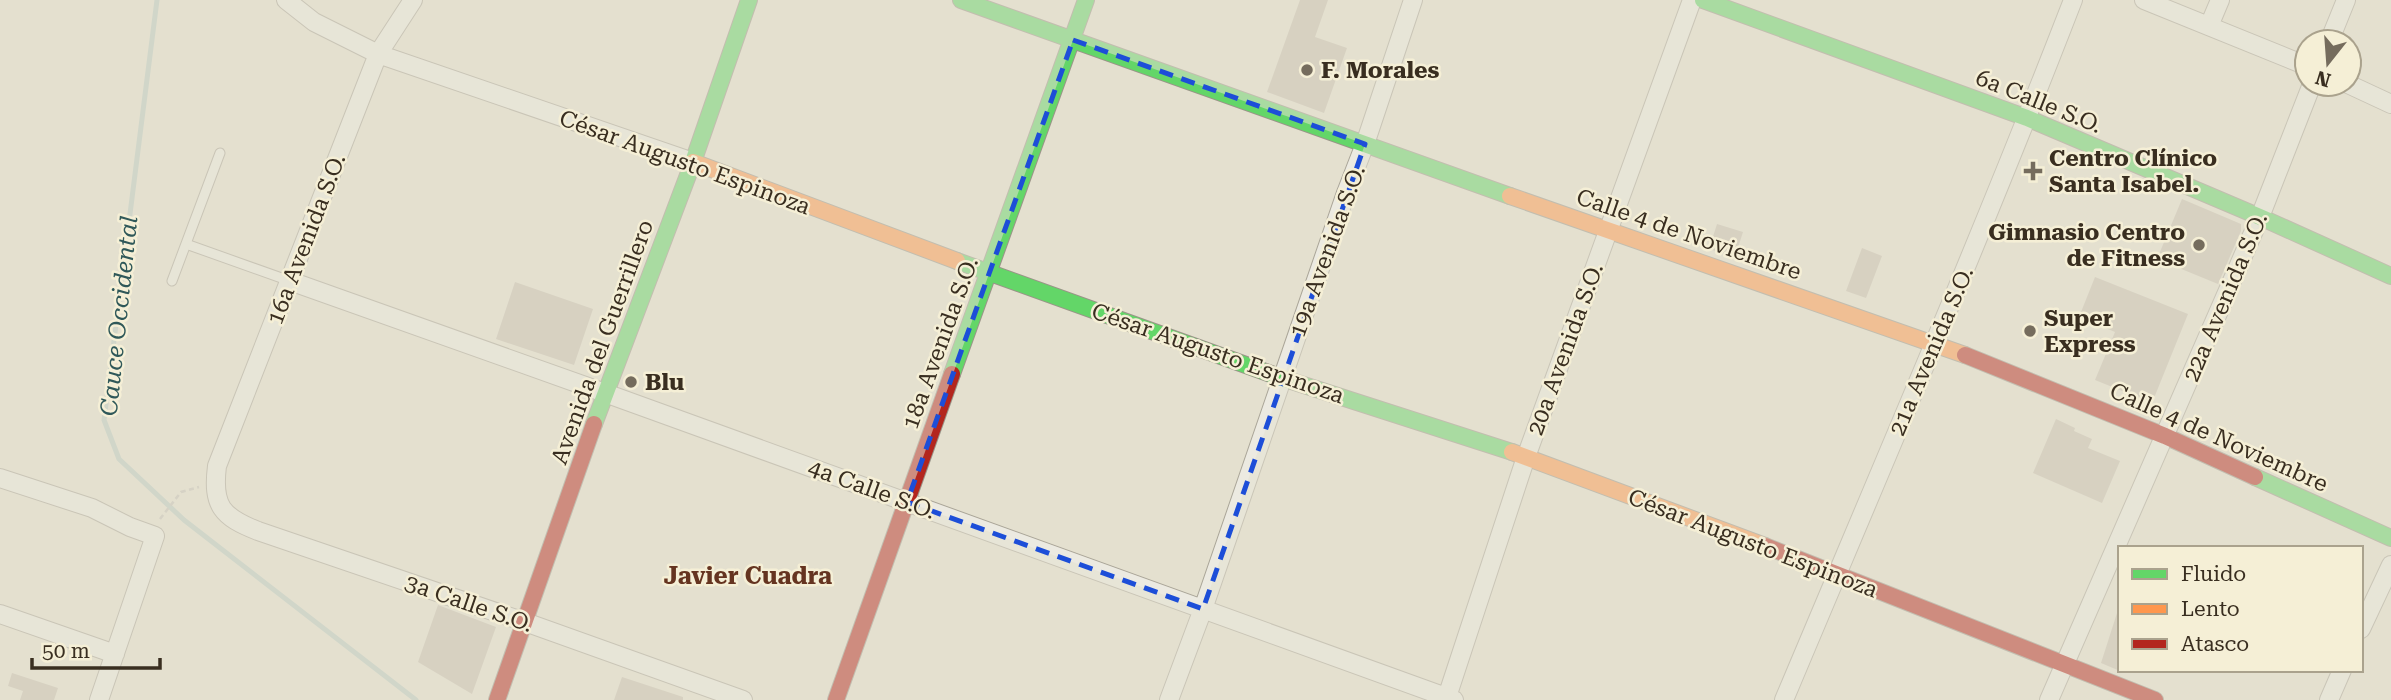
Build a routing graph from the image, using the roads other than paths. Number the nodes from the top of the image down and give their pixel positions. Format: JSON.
{"nodes":[{"id":1,"x":286,"y":0,"type":"edge"},
{"id":2,"x":413,"y":0,"type":"edge"},
{"id":3,"x":748,"y":0,"type":"edge"},
{"id":4,"x":961,"y":0,"type":"edge"},
{"id":5,"x":1086,"y":0,"type":"edge"},
{"id":6,"x":1413,"y":0,"type":"edge"},
{"id":7,"x":1692,"y":0,"type":"edge"},
{"id":8,"x":1703,"y":0,"type":"edge"},
{"id":9,"x":2073,"y":0,"type":"edge"},
{"id":10,"x":2144,"y":0,"type":"edge"},
{"id":11,"x":2220,"y":0,"type":"edge"},
{"id":12,"x":2346,"y":0,"type":"edge"},
{"id":13,"x":2209,"y":26,"type":"junction"},
{"id":14,"x":2335,"y":28,"type":"edge"},
{"id":15,"x":1073,"y":40,"type":"junction"},
{"id":16,"x":378,"y":54,"type":"junction"},
{"id":17,"x":2293,"y":60,"type":"edge"},
{"id":18,"x":2363,"y":91,"type":"edge"},
{"id":19,"x":2307,"y":98,"type":"edge"},
{"id":20,"x":2391,"y":104,"type":"edge"},
{"id":21,"x":2027,"y":118,"type":"junction"},
{"id":22,"x":1365,"y":144,"type":"junction"},
{"id":23,"x":220,"y":153,"type":"dead end"},
{"id":24,"x":693,"y":162,"type":"junction"},
{"id":25,"x":2260,"y":217,"type":"junction"},
{"id":26,"x":1607,"y":231,"type":"junction"},
{"id":27,"x":186,"y":244,"type":"junction"},
{"id":28,"x":990,"y":272,"type":"junction"},
{"id":29,"x":2391,"y":276,"type":"edge"},
{"id":30,"x":172,"y":281,"type":"dead end"},
{"id":31,"x":290,"y":281,"type":"junction"},
{"id":32,"x":1935,"y":343,"type":"junction"},
{"id":33,"x":1282,"y":378,"type":"junction"},
{"id":34,"x":605,"y":393,"type":"junction"},
{"id":35,"x":2165,"y":436,"type":"junction"},
{"id":36,"x":1526,"y":457,"type":"junction"},
{"id":37,"x":0,"y":478,"type":"edge"},
{"id":38,"x":214,"y":485,"type":"joint"},
{"id":39,"x":907,"y":502,"type":"junction"},
{"id":40,"x":2391,"y":538,"type":"edge"},
{"id":41,"x":2391,"y":565,"type":"edge"},
{"id":42,"x":1838,"y":573,"type":"junction"},
{"id":43,"x":1203,"y":609,"type":"junction"},
{"id":44,"x":0,"y":614,"type":"edge"},
{"id":45,"x":525,"y":622,"type":"junction"},
{"id":46,"x":2363,"y":625,"type":"edge"},
{"id":47,"x":114,"y":654,"type":"junction"},
{"id":48,"x":2064,"y":666,"type":"junction"},
{"id":49,"x":2341,"y":672,"type":"edge"},
{"id":50,"x":1449,"y":699,"type":"edge"},
{"id":51,"x":99,"y":700,"type":"edge"},
{"id":52,"x":497,"y":700,"type":"edge"},
{"id":53,"x":743,"y":700,"type":"edge"},
{"id":54,"x":836,"y":700,"type":"edge"},
{"id":55,"x":1169,"y":700,"type":"edge"},
{"id":56,"x":1784,"y":700,"type":"edge"},
{"id":57,"x":2049,"y":700,"type":"edge"},
{"id":58,"x":2155,"y":700,"type":"edge"},
{"id":59,"x":2329,"y":700,"type":"edge"}],
"edges":[{"from":1,"to":16,"type":"street","name":"César Augusto Espinoza"},
{"from":2,"to":16,"type":"street","name":"16a Avenida S.O."},
{"from":3,"to":24,"type":"street","name":"Avenida del Guerrillero"},
{"from":4,"to":15,"type":"street","name":"Calle 4 de Noviembre"},
{"from":5,"to":15,"type":"street","name":"18a Avenida S.O."},
{"from":6,"to":22,"type":"street","name":"19a Avenida S.O."},
{"from":7,"to":26,"type":"street","name":"20a Avenida S.O."},
{"from":8,"to":21,"type":"street","name":"6a Calle S.O."},
{"from":9,"to":21,"type":"street","name":"21a Avenida S.O."},
{"from":10,"to":13,"type":"street"},
{"from":11,"to":13,"type":"street"},
{"from":12,"to":14,"type":"street"},
{"from":13,"to":17,"type":"street"},
{"from":15,"to":22,"type":"street","name":"Calle 4 de Noviembre"},
{"from":15,"to":28,"type":"street","name":"18a Avenida S.O."},
{"from":16,"to":24,"type":"street","name":"César Augusto Espinoza"},
{"from":16,"to":31,"type":"street","name":"16a Avenida S.O."},
{"from":18,"to":20,"type":"street"},
{"from":19,"to":25,"type":"street","name":"22a Avenida S.O."},
{"from":21,"to":25,"type":"street","name":"6a Calle S.O."},
{"from":21,"to":32,"type":"street","name":"21a Avenida S.O."},
{"from":22,"to":26,"type":"street","name":"Calle 4 de Noviembre"},
{"from":22,"to":33,"type":"street","name":"19a Avenida S.O."},
{"from":23,"to":27,"type":"lane"},
{"from":24,"to":28,"type":"street","name":"César Augusto Espinoza"},
{"from":24,"to":34,"type":"street","name":"Avenida del Guerrillero"},
{"from":25,"to":29,"type":"street","name":"6a Calle S.O."},
{"from":25,"to":35,"type":"street","name":"22a Avenida S.O."},
{"from":26,"to":32,"type":"street","name":"Calle 4 de Noviembre"},
{"from":26,"to":36,"type":"street","name":"20a Avenida S.O."},
{"from":27,"to":30,"type":"lane"},
{"from":27,"to":31,"type":"lane"},
{"from":28,"to":33,"type":"street","name":"César Augusto Espinoza"},
{"from":28,"to":39,"type":"street","name":"18a Avenida S.O."},
{"from":31,"to":34,"type":"street","name":"4a Calle S.O."},
{"from":31,"to":38,"type":"street","name":"16a Avenida S.O."},
{"from":32,"to":35,"type":"street","name":"Calle 4 de Noviembre"},
{"from":32,"to":42,"type":"street","name":"21a Avenida S.O."},
{"from":33,"to":36,"type":"street","name":"César Augusto Espinoza"},
{"from":33,"to":43,"type":"street","name":"19a Avenida S.O."},
{"from":34,"to":39,"type":"street","name":"4a Calle S.O."},
{"from":34,"to":45,"type":"street","name":"Avenida del Guerrillero"},
{"from":35,"to":40,"type":"street","name":"Calle 4 de Noviembre"},
{"from":35,"to":48,"type":"street","name":"22a Avenida S.O."},
{"from":36,"to":42,"type":"street","name":"César Augusto Espinoza"},
{"from":36,"to":50,"type":"street","name":"20a Avenida S.O."},
{"from":37,"to":47,"type":"street"},
{"from":38,"to":45,"type":"street","name":"3a Calle S.O."},
{"from":39,"to":43,"type":"street","name":"4a Calle S.O."},
{"from":39,"to":54,"type":"street","name":"18a Avenida S.O."},
{"from":41,"to":46,"type":"street"},
{"from":42,"to":48,"type":"street","name":"César Augusto Espinoza"},
{"from":42,"to":56,"type":"street","name":"21a Avenida S.O."},
{"from":43,"to":50,"type":"street","name":"4a Calle S.O."},
{"from":43,"to":55,"type":"street","name":"19a Avenida S.O."},
{"from":44,"to":47,"type":"street"},
{"from":45,"to":52,"type":"street","name":"Avenida del Guerrillero"},
{"from":45,"to":53,"type":"street","name":"3a Calle S.O."},
{"from":47,"to":51,"type":"street"},
{"from":48,"to":57,"type":"street","name":"22a Avenida S.O."},
{"from":48,"to":58,"type":"street","name":"César Augusto Espinoza"},
{"from":49,"to":59,"type":"street"}]}
